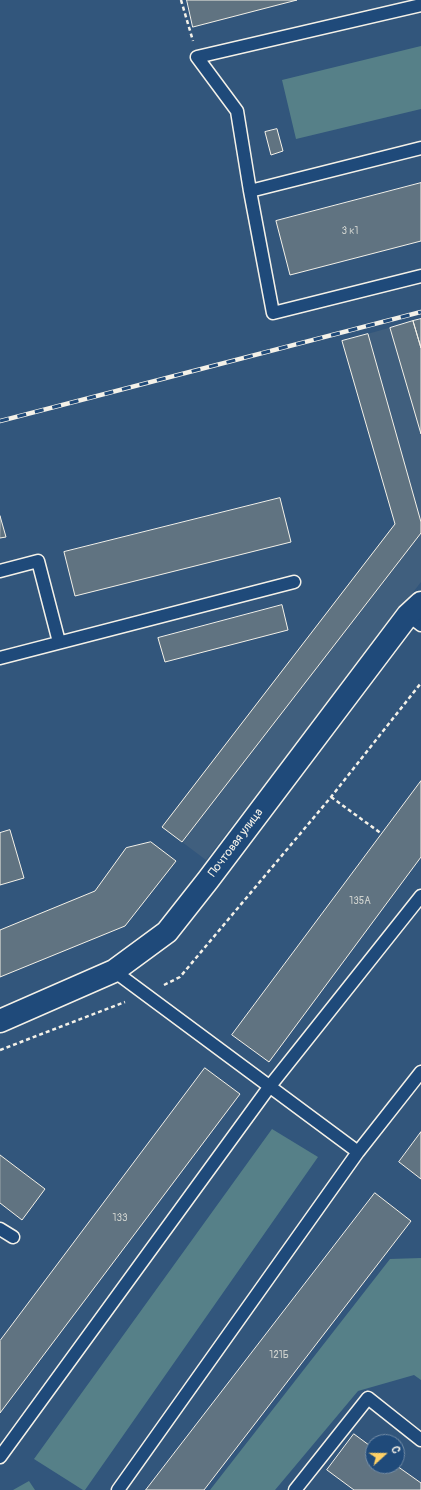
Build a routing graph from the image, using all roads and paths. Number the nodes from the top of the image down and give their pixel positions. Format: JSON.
{"nodes":[{"id":1,"x":182,"y":0,"type":"edge"},
{"id":2,"x":421,"y":5,"type":"edge"},
{"id":3,"x":197,"y":57,"type":"junction"},
{"id":4,"x":421,"y":148,"type":"edge"},
{"id":5,"x":250,"y":192,"type":"junction"},
{"id":6,"x":421,"y":276,"type":"edge"},
{"id":7,"x":0,"y":571,"type":"edge"},
{"id":8,"x":294,"y":582,"type":"dead end"},
{"id":9,"x":417,"y":614,"type":"edge"},
{"id":10,"x":60,"y":642,"type":"junction"},
{"id":11,"x":0,"y":658,"type":"edge"},
{"id":12,"x":421,"y":683,"type":"edge"},
{"id":13,"x":421,"y":688,"type":"edge"},
{"id":14,"x":415,"y":690,"type":"junction"},
{"id":15,"x":331,"y":797,"type":"junction"},
{"id":16,"x":382,"y":834,"type":"dead end"},
{"id":17,"x":421,"y":896,"type":"edge"},
{"id":18,"x":114,"y":971,"type":"junction"},
{"id":19,"x":146,"y":995,"type":"junction"},
{"id":20,"x":0,"y":1021,"type":"edge"},
{"id":21,"x":0,"y":1050,"type":"edge"},
{"id":22,"x":421,"y":1072,"type":"edge"},
{"id":23,"x":270,"y":1086,"type":"junction"},
{"id":24,"x":358,"y":1152,"type":"junction"},
{"id":25,"x":0,"y":1229,"type":"edge"},
{"id":26,"x":13,"y":1237,"type":"dead end"},
{"id":27,"x":421,"y":1440,"type":"edge"},
{"id":28,"x":0,"y":1457,"type":"edge"},
{"id":29,"x":118,"y":1490,"type":"edge"},
{"id":30,"x":295,"y":1490,"type":"edge"}],
"edges":[{"from":1,"to":3,"type":"path"},
{"from":2,"to":3,"type":"lane"},
{"from":3,"to":5,"type":"lane"},
{"from":4,"to":5,"type":"lane"},
{"from":5,"to":6,"type":"lane"},
{"from":7,"to":10,"type":"lane"},
{"from":8,"to":10,"type":"lane"},
{"from":9,"to":18,"type":"street","name":"Почтовая улица"},
{"from":10,"to":11,"type":"lane"},
{"from":12,"to":14,"type":"path"},
{"from":13,"to":14,"type":"path"},
{"from":14,"to":15,"type":"path"},
{"from":15,"to":16,"type":"path"},
{"from":15,"to":19,"type":"path"},
{"from":17,"to":23,"type":"lane"},
{"from":18,"to":19,"type":"lane"},
{"from":18,"to":20,"type":"street","name":"Почтовая улица"},
{"from":19,"to":21,"type":"path"},
{"from":19,"to":23,"type":"lane"},
{"from":22,"to":24,"type":"lane"},
{"from":23,"to":24,"type":"lane"},
{"from":23,"to":28,"type":"lane"},
{"from":24,"to":29,"type":"lane"},
{"from":25,"to":26,"type":"lane"},
{"from":27,"to":30,"type":"lane"}]}
